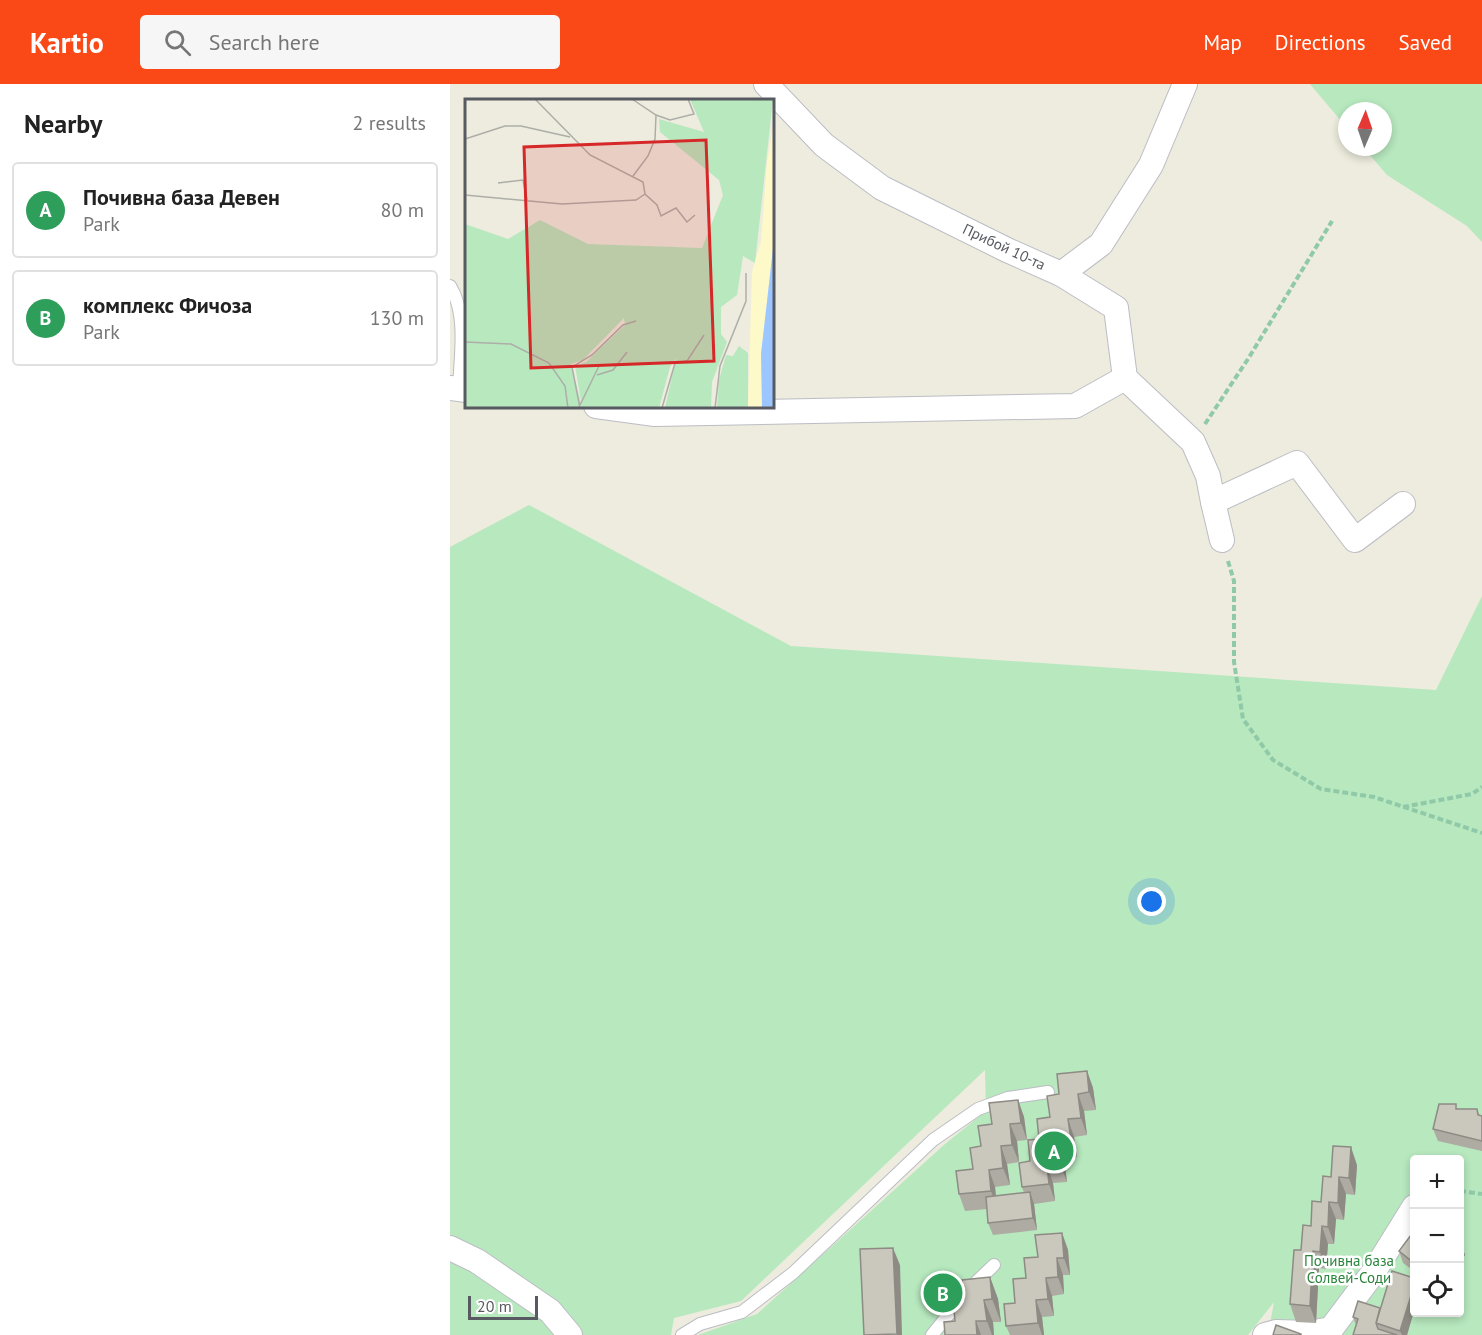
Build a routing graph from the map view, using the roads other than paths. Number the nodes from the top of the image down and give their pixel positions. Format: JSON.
{"nodes":[{"id":1,"x":766,"y":84,"type":"edge"},
{"id":2,"x":1185,"y":84,"type":"edge"},
{"id":3,"x":1061,"y":274,"type":"junction"},
{"id":4,"x":450,"y":286,"type":"edge"},
{"id":5,"x":1125,"y":378,"type":"junction"},
{"id":6,"x":458,"y":389,"type":"edge"},
{"id":7,"x":611,"y":408,"type":"edge"},
{"id":8,"x":1213,"y":502,"type":"junction"},
{"id":9,"x":1403,"y":504,"type":"dead end"},
{"id":10,"x":1222,"y":540,"type":"road end"},
{"id":11,"x":1048,"y":1092,"type":"dead end"},
{"id":12,"x":1413,"y":1209,"type":"edge"},
{"id":13,"x":450,"y":1248,"type":"edge"},
{"id":14,"x":994,"y":1265,"type":"dead end"},
{"id":15,"x":570,"y":1335,"type":"edge"},
{"id":16,"x":682,"y":1335,"type":"edge"},
{"id":17,"x":932,"y":1335,"type":"edge"},
{"id":18,"x":1265,"y":1335,"type":"edge"}],
"edges":[{"from":1,"to":3,"type":"street","name":"Прибой 10-та"},
{"from":2,"to":3,"type":"street"},
{"from":3,"to":5,"type":"street","name":"Прибой 10-та"},
{"from":4,"to":6,"type":"lane"},
{"from":5,"to":7,"type":"street"},
{"from":5,"to":8,"type":"street"},
{"from":8,"to":9,"type":"street"},
{"from":8,"to":10,"type":"street"},
{"from":11,"to":16,"type":"lane"},
{"from":12,"to":18,"type":"street"},
{"from":13,"to":15,"type":"street"},
{"from":14,"to":17,"type":"lane"}]}
